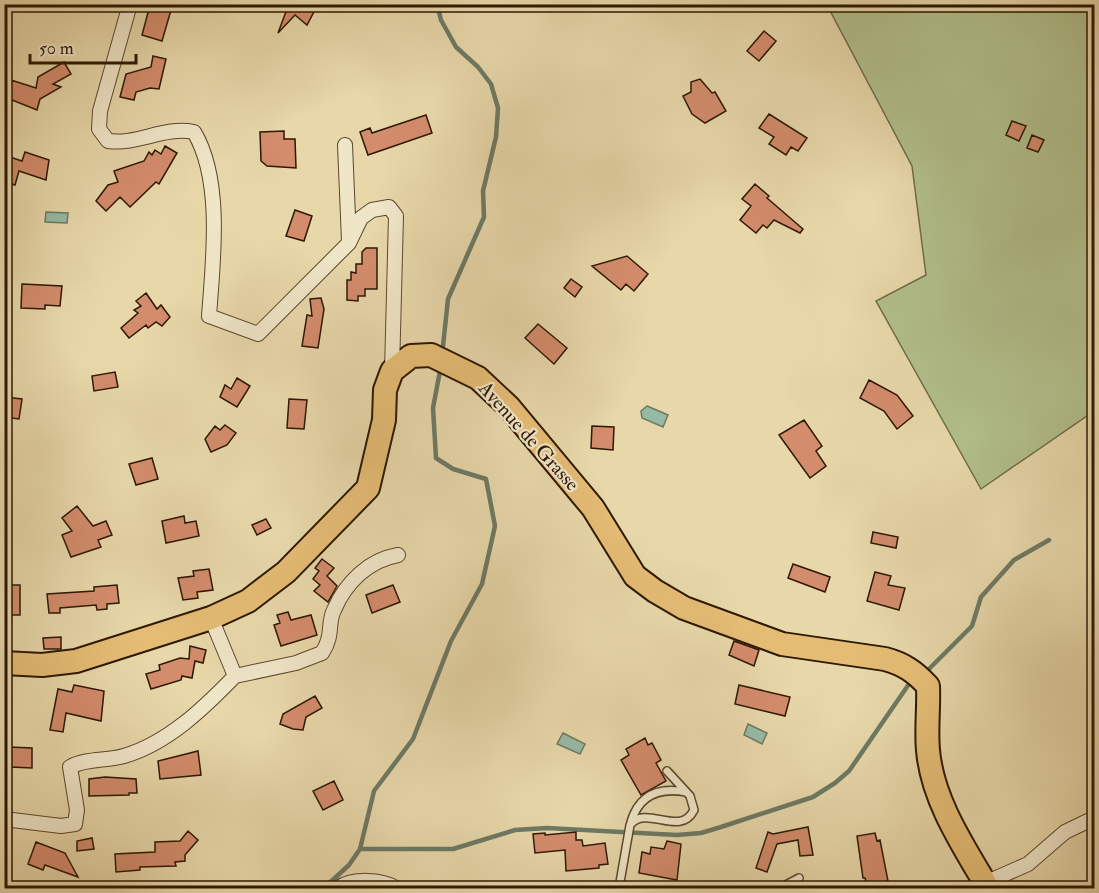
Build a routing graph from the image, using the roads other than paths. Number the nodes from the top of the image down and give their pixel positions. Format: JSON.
{"nodes":[{"id":1,"x":130,"y":4,"type":"edge"},
{"id":2,"x":345,"y":145,"type":"dead end"},
{"id":3,"x":349,"y":243,"type":"junction"},
{"id":4,"x":393,"y":371,"type":"junction"},
{"id":5,"x":398,"y":555,"type":"dead end"},
{"id":6,"x":211,"y":618,"type":"junction"},
{"id":7,"x":4,"y":663,"type":"edge"},
{"id":8,"x":235,"y":676,"type":"junction"},
{"id":9,"x":667,"y":771,"type":"dead end"},
{"id":10,"x":686,"y":792,"type":"junction"},
{"id":11,"x":1095,"y":818,"type":"edge"},
{"id":12,"x":4,"y":819,"type":"edge"},
{"id":13,"x":630,"y":825,"type":"junction"},
{"id":14,"x":799,"y":878,"type":"dead end"},
{"id":15,"x":987,"y":886,"type":"edge"},
{"id":16,"x":338,"y":888,"type":"edge"},
{"id":17,"x":396,"y":888,"type":"edge"},
{"id":18,"x":619,"y":888,"type":"edge"},
{"id":19,"x":780,"y":888,"type":"edge"}],
"edges":[{"from":1,"to":3,"type":"street"},
{"from":2,"to":3,"type":"street"},
{"from":3,"to":4,"type":"street"},
{"from":4,"to":6,"type":"main road"},
{"from":4,"to":15,"type":"main road","name":"Avenue de Grasse"},
{"from":5,"to":8,"type":"street"},
{"from":6,"to":7,"type":"main road"},
{"from":6,"to":8,"type":"street"},
{"from":8,"to":12,"type":"street"},
{"from":9,"to":10,"type":"lane"},
{"from":10,"to":13,"type":"lane"},
{"from":10,"to":13,"type":"lane"},
{"from":11,"to":15,"type":"street"},
{"from":13,"to":18,"type":"lane"},
{"from":14,"to":19,"type":"lane"},
{"from":16,"to":17,"type":"street"}]}
